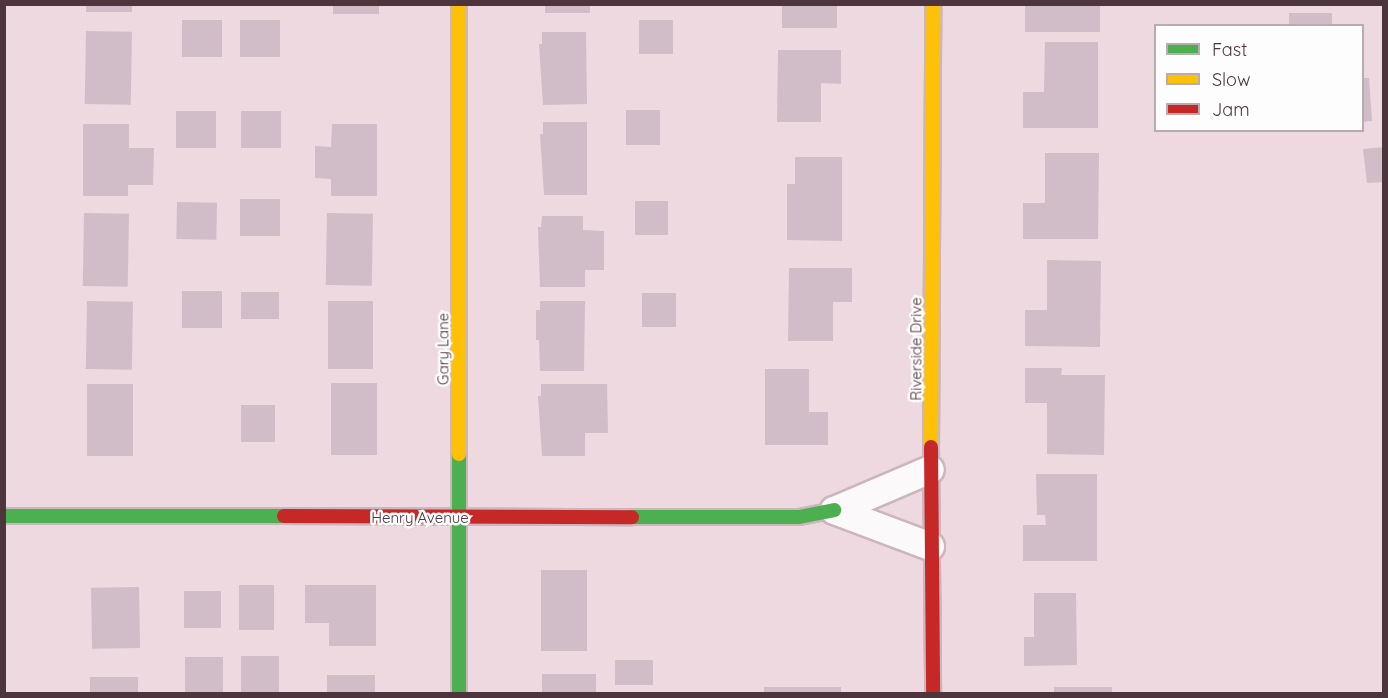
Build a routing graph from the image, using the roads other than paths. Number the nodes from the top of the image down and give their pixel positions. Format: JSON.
{"nodes":[{"id":1,"x":459,"y":4,"type":"edge"},
{"id":2,"x":933,"y":4,"type":"edge"},
{"id":3,"x":930,"y":470,"type":"junction"},
{"id":4,"x":834,"y":510,"type":"junction"},
{"id":5,"x":4,"y":516,"type":"edge"},
{"id":6,"x":459,"y":518,"type":"junction"},
{"id":7,"x":930,"y":546,"type":"junction"},
{"id":8,"x":459,"y":693,"type":"edge"},
{"id":9,"x":933,"y":693,"type":"edge"}],
"edges":[{"from":1,"to":6,"type":"street","name":"Gary Lane"},
{"from":2,"to":3,"type":"street","name":"Riverside Drive"},
{"from":3,"to":4,"type":"street","name":"Henry Avenue"},
{"from":3,"to":7,"type":"street","name":"Riverside Drive"},
{"from":4,"to":6,"type":"street","name":"Henry Avenue"},
{"from":4,"to":7,"type":"street"},
{"from":5,"to":6,"type":"street","name":"Henry Avenue"},
{"from":6,"to":8,"type":"street","name":"Gary Lane"},
{"from":7,"to":9,"type":"street","name":"Riverside Drive"}]}
